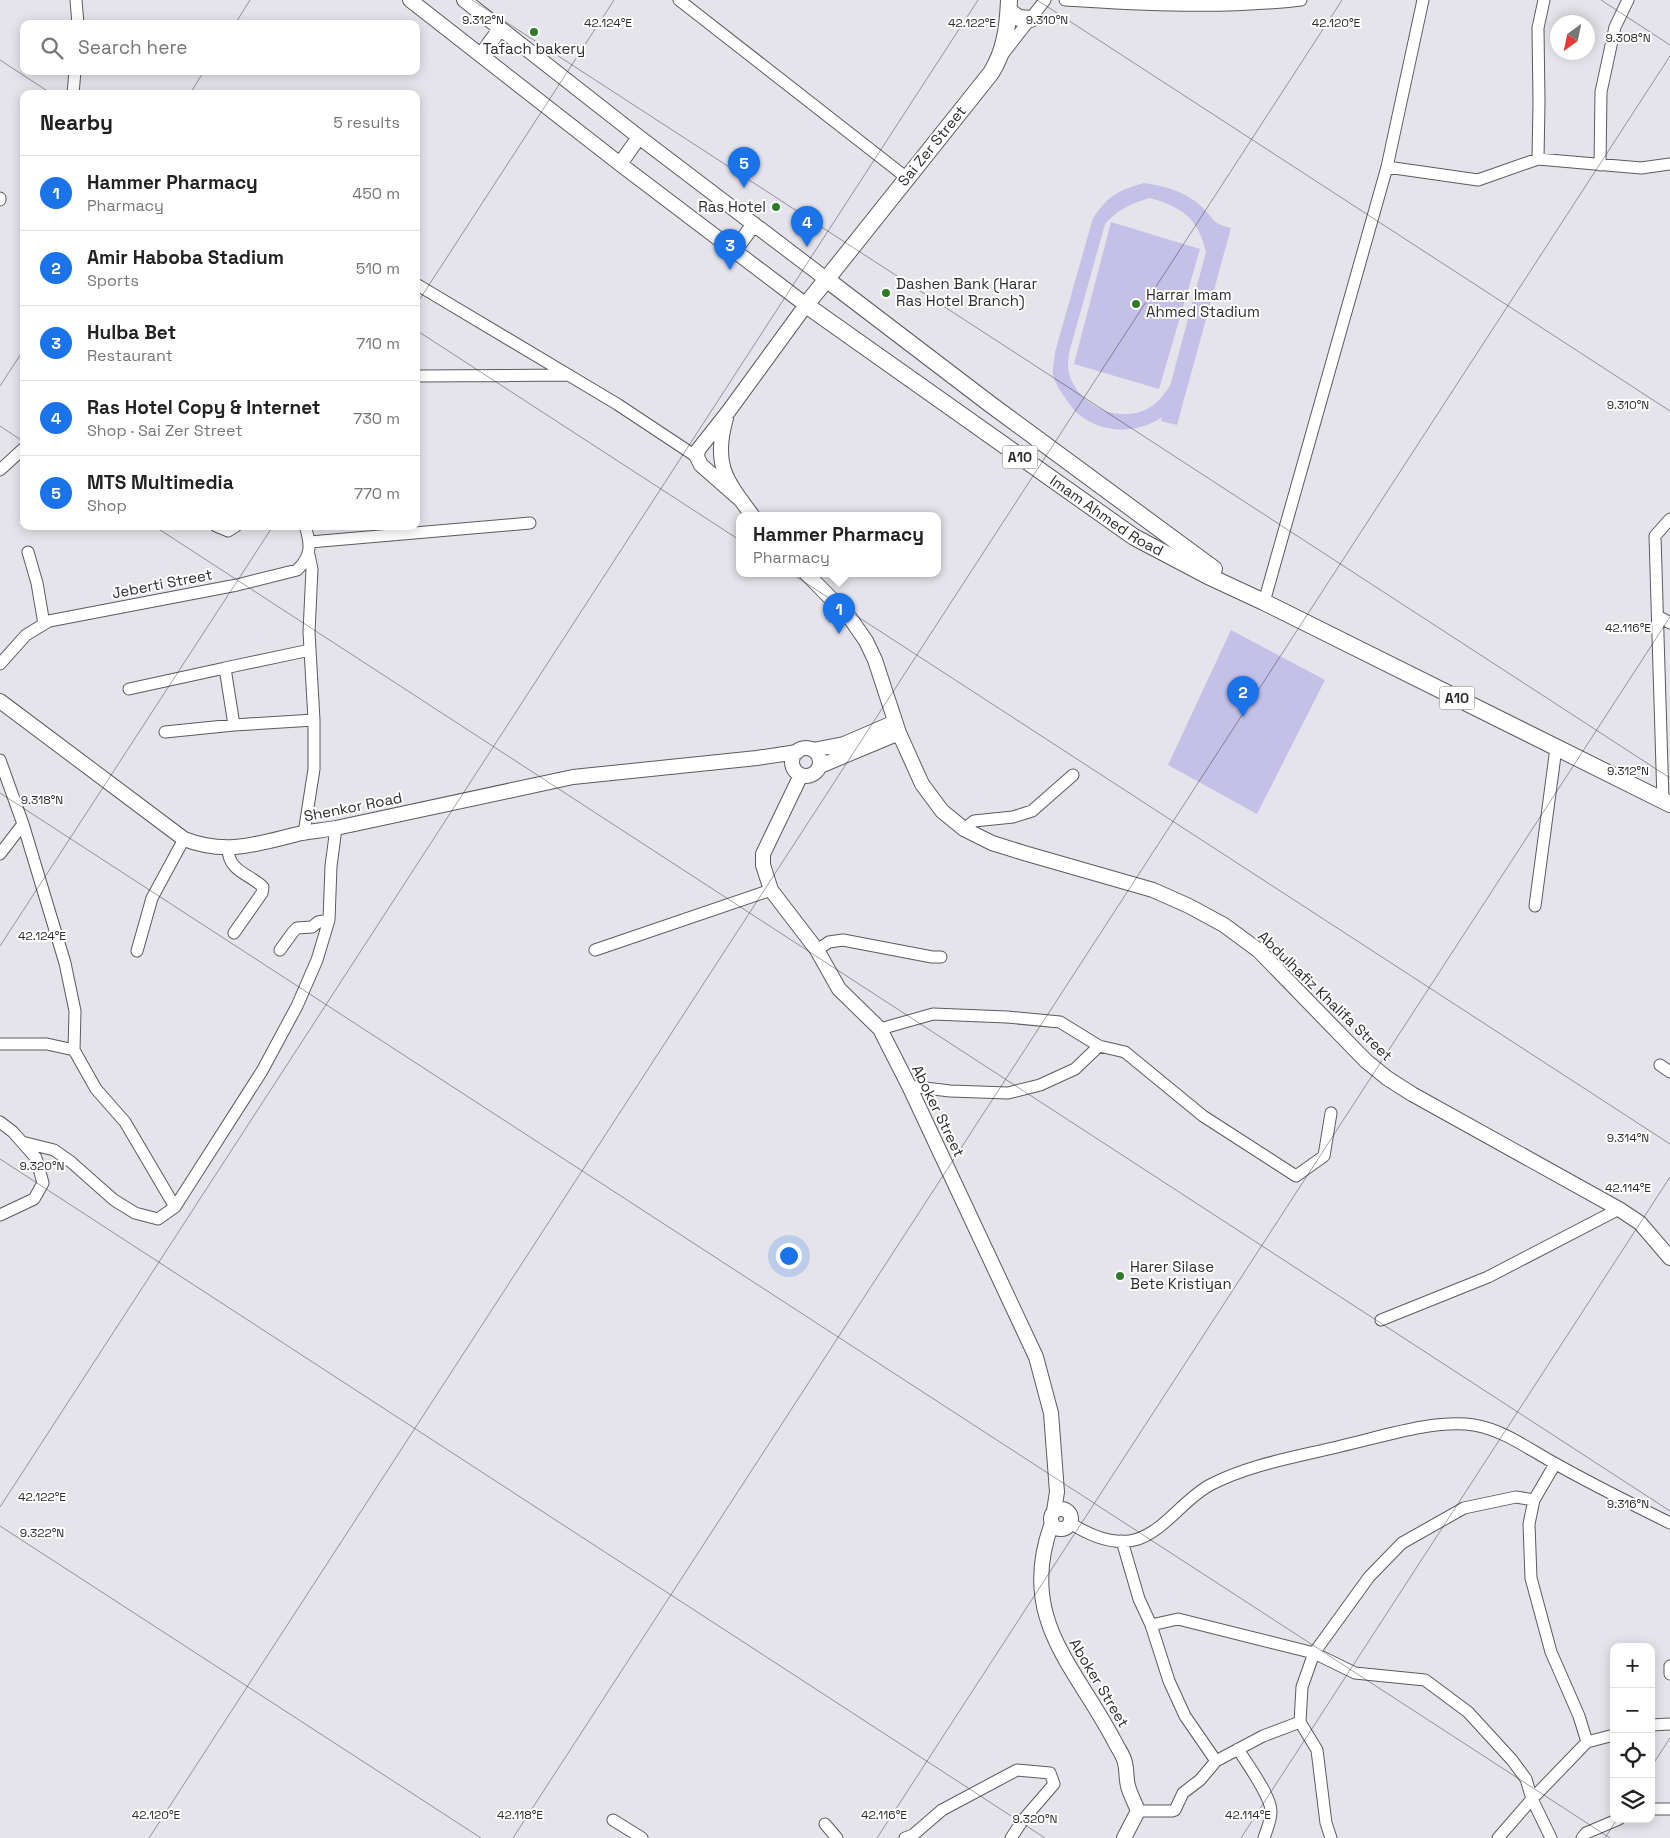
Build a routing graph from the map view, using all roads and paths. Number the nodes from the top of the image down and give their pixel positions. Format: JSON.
{"nodes":[{"id":1,"x":76,"y":0,"type":"edge"},
{"id":2,"x":410,"y":0,"type":"edge"},
{"id":3,"x":464,"y":0,"type":"edge"},
{"id":4,"x":679,"y":0,"type":"edge"},
{"id":5,"x":1045,"y":0,"type":"edge"},
{"id":6,"x":1065,"y":0,"type":"edge"},
{"id":7,"x":1301,"y":0,"type":"edge"},
{"id":8,"x":1423,"y":0,"type":"edge"},
{"id":9,"x":1544,"y":0,"type":"edge"},
{"id":10,"x":1628,"y":0,"type":"edge"},
{"id":11,"x":1009,"y":6,"type":"edge"},
{"id":12,"x":1031,"y":19,"type":"junction"},
{"id":13,"x":78,"y":20,"type":"edge"},
{"id":14,"x":500,"y":29,"type":"junction"},
{"id":15,"x":481,"y":55,"type":"junction"},
{"id":16,"x":999,"y":60,"type":"junction"},
{"id":17,"x":75,"y":75,"type":"edge"},
{"id":18,"x":73,"y":90,"type":"edge"},
{"id":19,"x":639,"y":137,"type":"junction"},
{"id":20,"x":1538,"y":159,"type":"junction"},
{"id":21,"x":620,"y":164,"type":"junction"},
{"id":22,"x":1670,"y":164,"type":"edge"},
{"id":23,"x":1600,"y":166,"type":"junction"},
{"id":24,"x":1387,"y":167,"type":"junction"},
{"id":25,"x":907,"y":178,"type":"junction"},
{"id":26,"x":754,"y":224,"type":"junction"},
{"id":27,"x":734,"y":251,"type":"junction"},
{"id":28,"x":826,"y":279,"type":"junction"},
{"id":29,"x":420,"y":286,"type":"edge"},
{"id":30,"x":806,"y":305,"type":"junction"},
{"id":31,"x":569,"y":375,"type":"junction"},
{"id":32,"x":420,"y":376,"type":"edge"},
{"id":33,"x":728,"y":412,"type":"junction"},
{"id":34,"x":20,"y":452,"type":"edge"},
{"id":35,"x":697,"y":457,"type":"junction"},
{"id":36,"x":0,"y":470,"type":"edge"},
{"id":37,"x":742,"y":501,"type":"junction"},
{"id":38,"x":750,"y":512,"type":"edge"},
{"id":39,"x":1670,"y":519,"type":"edge"},
{"id":40,"x":530,"y":523,"type":"dead end"},
{"id":41,"x":306,"y":530,"type":"edge"},
{"id":42,"x":310,"y":542,"type":"junction"},
{"id":43,"x":28,"y":552,"type":"dead end"},
{"id":44,"x":309,"y":555,"type":"junction"},
{"id":45,"x":810,"y":577,"type":"edge"},
{"id":46,"x":1244,"y":592,"type":"junction"},
{"id":47,"x":1264,"y":602,"type":"junction"},
{"id":48,"x":1658,"y":616,"type":"junction"},
{"id":49,"x":1670,"y":623,"type":"edge"},
{"id":50,"x":44,"y":624,"type":"junction"},
{"id":51,"x":310,"y":650,"type":"junction"},
{"id":52,"x":0,"y":664,"type":"edge"},
{"id":53,"x":225,"y":668,"type":"junction"},
{"id":54,"x":129,"y":689,"type":"dead end"},
{"id":55,"x":888,"y":697,"type":"junction"},
{"id":56,"x":0,"y":701,"type":"edge"},
{"id":57,"x":314,"y":720,"type":"junction"},
{"id":58,"x":234,"y":725,"type":"junction"},
{"id":59,"x":1666,"y":726,"type":"edge"},
{"id":60,"x":897,"y":728,"type":"junction"},
{"id":61,"x":165,"y":732,"type":"dead end"},
{"id":62,"x":873,"y":738,"type":"junction"},
{"id":63,"x":1556,"y":748,"type":"junction"},
{"id":64,"x":813,"y":750,"type":"junction"},
{"id":65,"x":908,"y":753,"type":"junction"},
{"id":66,"x":0,"y":760,"type":"edge"},
{"id":67,"x":797,"y":764,"type":"junction"},
{"id":68,"x":820,"y":766,"type":"junction"},
{"id":69,"x":1073,"y":775,"type":"dead end"},
{"id":70,"x":1667,"y":803,"type":"edge"},
{"id":71,"x":23,"y":824,"type":"junction"},
{"id":72,"x":336,"y":828,"type":"junction"},
{"id":73,"x":964,"y":829,"type":"junction"},
{"id":74,"x":304,"y":833,"type":"junction"},
{"id":75,"x":184,"y":839,"type":"junction"},
{"id":76,"x":228,"y":848,"type":"junction"},
{"id":77,"x":0,"y":854,"type":"edge"},
{"id":78,"x":771,"y":890,"type":"junction"},
{"id":79,"x":1535,"y":906,"type":"dead end"},
{"id":80,"x":330,"y":920,"type":"junction"},
{"id":81,"x":234,"y":933,"type":"dead end"},
{"id":82,"x":280,"y":950,"type":"dead end"},
{"id":83,"x":595,"y":950,"type":"dead end"},
{"id":84,"x":817,"y":950,"type":"junction"},
{"id":85,"x":137,"y":951,"type":"dead end"},
{"id":86,"x":942,"y":957,"type":"dead end"},
{"id":87,"x":880,"y":1029,"type":"junction"},
{"id":88,"x":0,"y":1044,"type":"edge"},
{"id":89,"x":1099,"y":1046,"type":"junction"},
{"id":90,"x":74,"y":1050,"type":"junction"},
{"id":91,"x":1660,"y":1065,"type":"dead end"},
{"id":92,"x":1670,"y":1072,"type":"edge"},
{"id":93,"x":909,"y":1086,"type":"junction"},
{"id":94,"x":1331,"y":1113,"type":"dead end"},
{"id":95,"x":0,"y":1122,"type":"edge"},
{"id":96,"x":22,"y":1142,"type":"junction"},
{"id":97,"x":175,"y":1206,"type":"junction"},
{"id":98,"x":1619,"y":1209,"type":"junction"},
{"id":99,"x":0,"y":1215,"type":"edge"},
{"id":100,"x":1670,"y":1258,"type":"edge"},
{"id":101,"x":1380,"y":1320,"type":"dead end"},
{"id":102,"x":1555,"y":1464,"type":"junction"},
{"id":103,"x":1534,"y":1500,"type":"junction"},
{"id":104,"x":1061,"y":1519,"type":"junction"},
{"id":105,"x":1670,"y":1523,"type":"edge"},
{"id":106,"x":1122,"y":1541,"type":"junction"},
{"id":107,"x":1151,"y":1625,"type":"junction"},
{"id":108,"x":1314,"y":1653,"type":"junction"},
{"id":109,"x":1670,"y":1666,"type":"edge"},
{"id":110,"x":1670,"y":1674,"type":"edge"},
{"id":111,"x":1300,"y":1722,"type":"junction"},
{"id":112,"x":1670,"y":1724,"type":"edge"},
{"id":113,"x":1655,"y":1725,"type":"edge"},
{"id":114,"x":1610,"y":1736,"type":"edge"},
{"id":115,"x":1587,"y":1742,"type":"junction"},
{"id":116,"x":1238,"y":1749,"type":"junction"},
{"id":117,"x":1216,"y":1761,"type":"junction"},
{"id":118,"x":1532,"y":1799,"type":"junction"},
{"id":119,"x":1670,"y":1809,"type":"edge"},
{"id":120,"x":1655,"y":1810,"type":"edge"},
{"id":121,"x":1138,"y":1811,"type":"junction"},
{"id":122,"x":613,"y":1820,"type":"dead end"},
{"id":123,"x":1610,"y":1823,"type":"edge"},
{"id":124,"x":825,"y":1824,"type":"dead end"},
{"id":125,"x":642,"y":1838,"type":"edge"},
{"id":126,"x":837,"y":1838,"type":"edge"},
{"id":127,"x":905,"y":1838,"type":"edge"},
{"id":128,"x":1011,"y":1838,"type":"edge"},
{"id":129,"x":1124,"y":1838,"type":"edge"},
{"id":130,"x":1264,"y":1838,"type":"edge"},
{"id":131,"x":1331,"y":1838,"type":"edge"},
{"id":132,"x":1498,"y":1838,"type":"edge"},
{"id":133,"x":1551,"y":1838,"type":"edge"},
{"id":134,"x":1582,"y":1838,"type":"edge"}],
"edges":[{"from":1,"to":13,"type":"street"},
{"from":2,"to":15,"type":"main road"},
{"from":3,"to":14,"type":"main road"},
{"from":4,"to":25,"type":"street"},
{"from":5,"to":12,"type":"street"},
{"from":6,"to":7,"type":"street"},
{"from":8,"to":24,"type":"street"},
{"from":9,"to":20,"type":"street"},
{"from":10,"to":23,"type":"street"},
{"from":11,"to":12,"type":"highway"},
{"from":11,"to":16,"type":"highway","name":"Sai Zer Street"},
{"from":12,"to":16,"type":"street"},
{"from":14,"to":15,"type":"main road"},
{"from":14,"to":19,"type":"main road"},
{"from":15,"to":21,"type":"main road"},
{"from":16,"to":25,"type":"highway","name":"Sai Zer Street"},
{"from":17,"to":18,"type":"street"},
{"from":19,"to":21,"type":"main road"},
{"from":19,"to":26,"type":"main road"},
{"from":20,"to":23,"type":"street"},
{"from":20,"to":24,"type":"street"},
{"from":21,"to":27,"type":"main road"},
{"from":22,"to":23,"type":"street"},
{"from":24,"to":47,"type":"street"},
{"from":25,"to":28,"type":"highway","name":"Sai Zer Street"},
{"from":26,"to":27,"type":"main road"},
{"from":26,"to":28,"type":"main road"},
{"from":27,"to":30,"type":"main road"},
{"from":28,"to":30,"type":"highway","name":"Sai Zer Street"},
{"from":28,"to":46,"type":"highway","name":"Imam Ahmed Road","number":"A10"},
{"from":29,"to":31,"type":"street"},
{"from":30,"to":33,"type":"main road"},
{"from":30,"to":46,"type":"highway","name":"Imam Ahmed Road","number":"A10"},
{"from":31,"to":32,"type":"street"},
{"from":31,"to":35,"type":"street"},
{"from":33,"to":35,"type":"main road"},
{"from":33,"to":37,"type":"main road"},
{"from":34,"to":36,"type":"street"},
{"from":35,"to":37,"type":"main road"},
{"from":37,"to":38,"type":"main road"},
{"from":39,"to":48,"type":"street"},
{"from":40,"to":42,"type":"street"},
{"from":41,"to":42,"type":"street"},
{"from":42,"to":44,"type":"street"},
{"from":43,"to":50,"type":"street"},
{"from":44,"to":50,"type":"street","name":"Jeberti Street"},
{"from":44,"to":51,"type":"street"},
{"from":45,"to":55,"type":"main road","name":"Abdulhafiz Khalifa Street"},
{"from":46,"to":47,"type":"highway","name":"Imam Ahmed Road","number":"A10"},
{"from":47,"to":63,"type":"highway","name":"Imam Ahmed Road","number":"A10"},
{"from":48,"to":49,"type":"street"},
{"from":48,"to":59,"type":"street"},
{"from":50,"to":52,"type":"street","name":"Jeberti Street"},
{"from":51,"to":53,"type":"street"},
{"from":51,"to":57,"type":"street"},
{"from":53,"to":54,"type":"street"},
{"from":53,"to":58,"type":"street"},
{"from":55,"to":60,"type":"main road","name":"Abdulhafiz Khalifa Street"},
{"from":55,"to":62,"type":"main road"},
{"from":56,"to":75,"type":"main road","name":"Shenkor Road"},
{"from":57,"to":58,"type":"street"},
{"from":57,"to":74,"type":"street"},
{"from":58,"to":61,"type":"street"},
{"from":59,"to":70,"type":"street"},
{"from":60,"to":62,"type":"main road"},
{"from":60,"to":65,"type":"main road","name":"Abdulhafiz Khalifa Street"},
{"from":62,"to":64,"type":"main road"},
{"from":62,"to":65,"type":"main road"},
{"from":62,"to":68,"type":"main road"},
{"from":63,"to":70,"type":"highway","name":"Imam Ahmed Road","number":"A10"},
{"from":63,"to":79,"type":"street"},
{"from":64,"to":67,"type":"main road"},
{"from":64,"to":68,"type":"main road"},
{"from":65,"to":73,"type":"main road","name":"Abdulhafiz Khalifa Street"},
{"from":66,"to":71,"type":"street"},
{"from":67,"to":68,"type":"main road"},
{"from":67,"to":72,"type":"main road","name":"Shenkor Road"},
{"from":67,"to":78,"type":"main road","name":"Aboker Street"},
{"from":69,"to":73,"type":"street"},
{"from":71,"to":77,"type":"street"},
{"from":71,"to":90,"type":"street"},
{"from":72,"to":74,"type":"main road","name":"Shenkor Road"},
{"from":72,"to":80,"type":"street"},
{"from":73,"to":98,"type":"main road","name":"Abdulhafiz Khalifa Street"},
{"from":74,"to":76,"type":"main road","name":"Shenkor Road"},
{"from":75,"to":76,"type":"main road","name":"Shenkor Road"},
{"from":75,"to":85,"type":"street"},
{"from":76,"to":81,"type":"street"},
{"from":78,"to":83,"type":"street"},
{"from":78,"to":84,"type":"main road","name":"Aboker Street"},
{"from":80,"to":82,"type":"street"},
{"from":80,"to":97,"type":"street"},
{"from":84,"to":86,"type":"street"},
{"from":84,"to":87,"type":"main road","name":"Aboker Street"},
{"from":87,"to":89,"type":"street"},
{"from":87,"to":93,"type":"main road","name":"Aboker Street"},
{"from":88,"to":90,"type":"street"},
{"from":89,"to":93,"type":"street"},
{"from":89,"to":94,"type":"street"},
{"from":90,"to":97,"type":"street"},
{"from":91,"to":92,"type":"street"},
{"from":93,"to":104,"type":"main road","name":"Aboker Street"},
{"from":95,"to":96,"type":"street"},
{"from":96,"to":97,"type":"street"},
{"from":96,"to":99,"type":"street"},
{"from":98,"to":100,"type":"main road","name":"Abdulhafiz Khalifa Street"},
{"from":98,"to":101,"type":"street"},
{"from":102,"to":103,"type":"street"},
{"from":102,"to":105,"type":"street"},
{"from":102,"to":106,"type":"street"},
{"from":103,"to":108,"type":"street"},
{"from":103,"to":115,"type":"street"},
{"from":104,"to":106,"type":"street"},
{"from":104,"to":121,"type":"main road","name":"Aboker Street"},
{"from":106,"to":107,"type":"street"},
{"from":107,"to":108,"type":"street"},
{"from":107,"to":117,"type":"street"},
{"from":108,"to":111,"type":"street"},
{"from":108,"to":118,"type":"street"},
{"from":109,"to":110,"type":"street"},
{"from":111,"to":116,"type":"street"},
{"from":111,"to":131,"type":"street"},
{"from":112,"to":113,"type":"street"},
{"from":114,"to":115,"type":"street"},
{"from":115,"to":118,"type":"street"},
{"from":116,"to":117,"type":"street"},
{"from":116,"to":130,"type":"street"},
{"from":117,"to":121,"type":"street"},
{"from":118,"to":132,"type":"street"},
{"from":118,"to":133,"type":"street"},
{"from":119,"to":120,"type":"street"},
{"from":121,"to":129,"type":"main road"},
{"from":122,"to":125,"type":"street"},
{"from":123,"to":134,"type":"street"},
{"from":124,"to":126,"type":"street"},
{"from":127,"to":128,"type":"street"}]}
